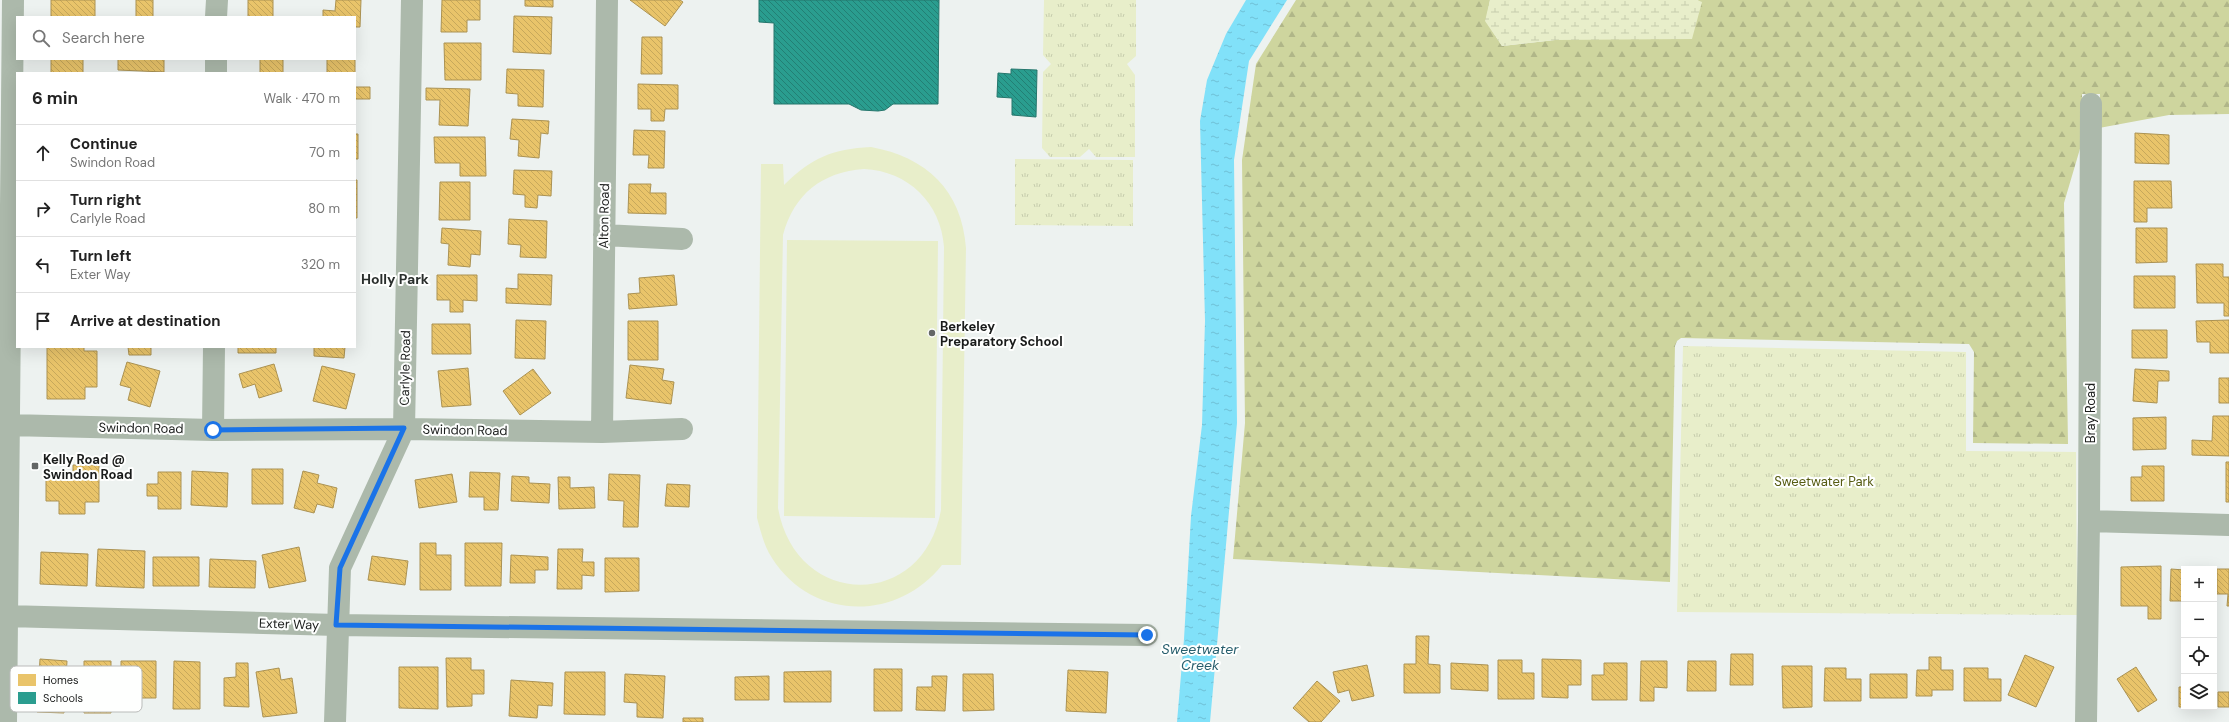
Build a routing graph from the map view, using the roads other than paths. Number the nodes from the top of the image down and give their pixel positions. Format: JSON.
{"nodes":[{"id":1,"x":13,"y":0,"type":"edge"},
{"id":2,"x":216,"y":0,"type":"edge"},
{"id":3,"x":412,"y":0,"type":"edge"},
{"id":4,"x":607,"y":0,"type":"edge"},
{"id":5,"x":216,"y":16,"type":"edge"},
{"id":6,"x":216,"y":60,"type":"edge"},
{"id":7,"x":216,"y":72,"type":"edge"},
{"id":8,"x":2091,"y":104,"type":"dead end"},
{"id":9,"x":604,"y":235,"type":"junction"},
{"id":10,"x":682,"y":239,"type":"dead end"},
{"id":11,"x":214,"y":348,"type":"edge"},
{"id":12,"x":9,"y":425,"type":"junction"},
{"id":13,"x":404,"y":428,"type":"junction"},
{"id":14,"x":682,"y":428,"type":"dead end"},
{"id":15,"x":213,"y":430,"type":"junction"},
{"id":16,"x":602,"y":432,"type":"junction"},
{"id":17,"x":2089,"y":521,"type":"junction"},
{"id":18,"x":2229,"y":525,"type":"edge"},
{"id":19,"x":7,"y":616,"type":"junction"},
{"id":20,"x":336,"y":625,"type":"junction"},
{"id":21,"x":1147,"y":635,"type":"dead end"},
{"id":22,"x":6,"y":722,"type":"edge"},
{"id":23,"x":335,"y":722,"type":"edge"},
{"id":24,"x":2086,"y":722,"type":"edge"}],
"edges":[{"from":1,"to":12,"type":"street"},
{"from":2,"to":5,"type":"street"},
{"from":3,"to":13,"type":"street","name":"Carlyle Road"},
{"from":4,"to":9,"type":"street","name":"Alton Road"},
{"from":6,"to":7,"type":"street"},
{"from":8,"to":17,"type":"street","name":"Bray Road"},
{"from":9,"to":10,"type":"street"},
{"from":9,"to":16,"type":"street","name":"Alton Road"},
{"from":11,"to":15,"type":"street"},
{"from":12,"to":15,"type":"street","name":"Swindon Road"},
{"from":12,"to":19,"type":"street"},
{"from":13,"to":15,"type":"street","name":"Swindon Road"},
{"from":13,"to":16,"type":"street","name":"Swindon Road"},
{"from":13,"to":20,"type":"street","name":"Carlyle Road"},
{"from":14,"to":16,"type":"street","name":"Swindon Road"},
{"from":17,"to":18,"type":"street"},
{"from":17,"to":24,"type":"street","name":"Bray Road"},
{"from":19,"to":20,"type":"street","name":"Exter Way"},
{"from":19,"to":22,"type":"street"},
{"from":20,"to":21,"type":"street","name":"Exter Way"},
{"from":20,"to":23,"type":"street","name":"Carlyle Road"}]}
